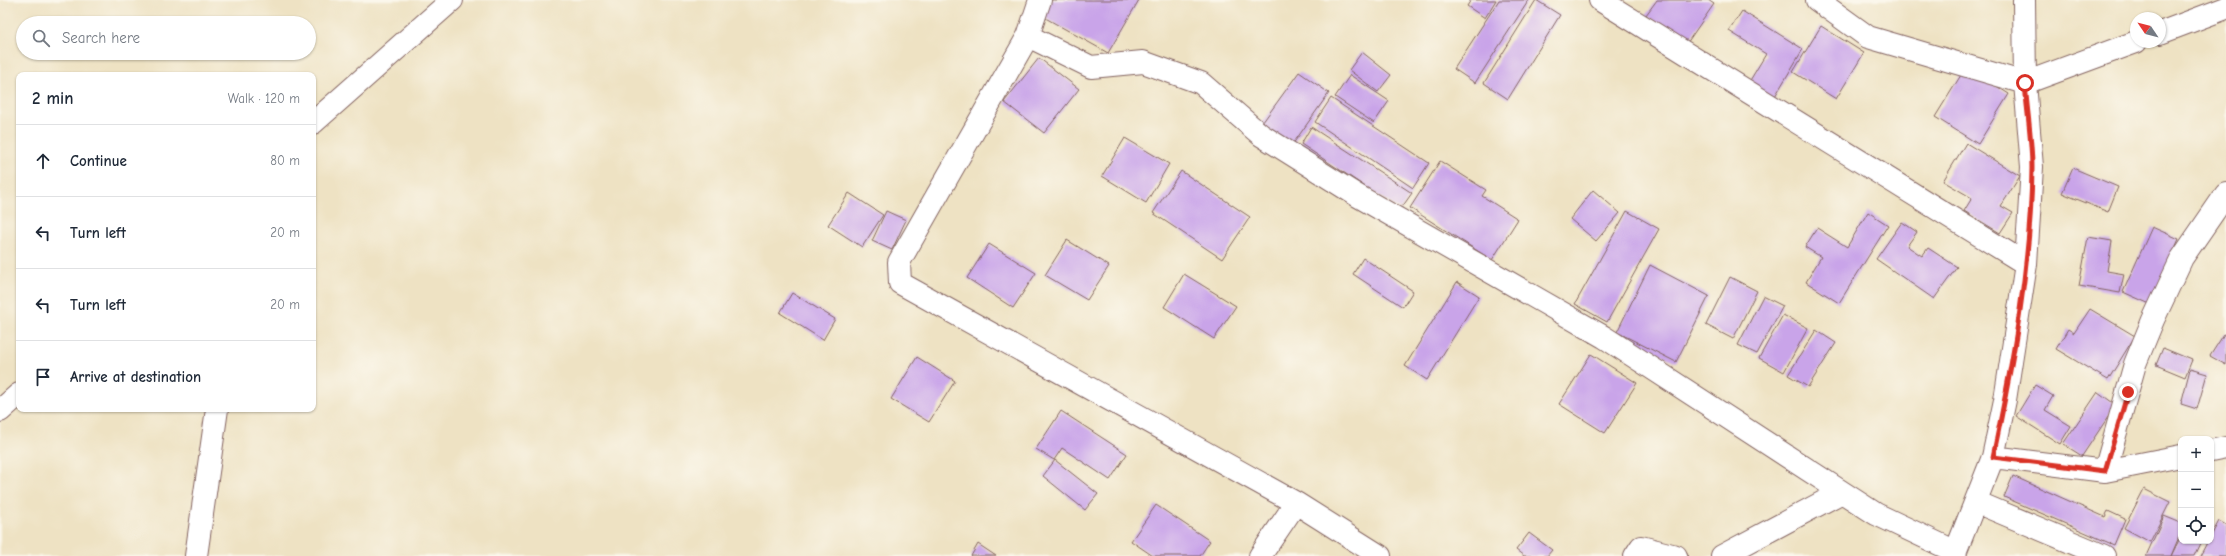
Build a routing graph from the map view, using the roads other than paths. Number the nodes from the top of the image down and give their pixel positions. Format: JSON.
{"nodes":[{"id":1,"x":452,"y":0,"type":"edge"},
{"id":2,"x":1040,"y":0,"type":"edge"},
{"id":3,"x":1600,"y":0,"type":"edge"},
{"id":4,"x":1817,"y":0,"type":"edge"},
{"id":5,"x":2024,"y":0,"type":"edge"},
{"id":6,"x":2226,"y":8,"type":"edge"},
{"id":7,"x":2166,"y":31,"type":"edge"},
{"id":8,"x":1028,"y":36,"type":"junction"},
{"id":9,"x":2130,"y":44,"type":"edge"},
{"id":10,"x":2025,"y":83,"type":"junction"},
{"id":11,"x":316,"y":121,"type":"edge"},
{"id":12,"x":2226,"y":194,"type":"edge"},
{"id":13,"x":2026,"y":264,"type":"junction"},
{"id":14,"x":16,"y":397,"type":"edge"},
{"id":15,"x":0,"y":411,"type":"edge"},
{"id":16,"x":217,"y":412,"type":"edge"},
{"id":17,"x":2226,"y":448,"type":"edge"},
{"id":18,"x":2214,"y":450,"type":"edge"},
{"id":19,"x":1993,"y":457,"type":"junction"},
{"id":20,"x":2178,"y":457,"type":"edge"},
{"id":21,"x":2105,"y":471,"type":"junction"},
{"id":22,"x":1842,"y":492,"type":"junction"},
{"id":23,"x":1976,"y":502,"type":"junction"},
{"id":24,"x":1296,"y":503,"type":"junction"},
{"id":25,"x":1955,"y":554,"type":"edge"},
{"id":26,"x":196,"y":556,"type":"edge"},
{"id":27,"x":1260,"y":556,"type":"edge"},
{"id":28,"x":1380,"y":556,"type":"edge"},
{"id":29,"x":1635,"y":556,"type":"edge"},
{"id":30,"x":1676,"y":556,"type":"edge"},
{"id":31,"x":1722,"y":556,"type":"edge"},
{"id":32,"x":2104,"y":556,"type":"edge"}],
"edges":[{"from":1,"to":11,"type":"street"},
{"from":2,"to":8,"type":"street"},
{"from":3,"to":13,"type":"street"},
{"from":4,"to":10,"type":"street"},
{"from":5,"to":10,"type":"street"},
{"from":6,"to":7,"type":"street"},
{"from":8,"to":22,"type":"street"},
{"from":8,"to":24,"type":"street"},
{"from":9,"to":10,"type":"street"},
{"from":10,"to":13,"type":"street"},
{"from":12,"to":21,"type":"street"},
{"from":13,"to":19,"type":"street"},
{"from":14,"to":15,"type":"street"},
{"from":16,"to":26,"type":"street"},
{"from":17,"to":18,"type":"street"},
{"from":19,"to":21,"type":"street"},
{"from":19,"to":23,"type":"street"},
{"from":20,"to":21,"type":"street"},
{"from":22,"to":25,"type":"street"},
{"from":22,"to":31,"type":"street"},
{"from":23,"to":25,"type":"street"},
{"from":23,"to":32,"type":"street"},
{"from":24,"to":27,"type":"street"},
{"from":24,"to":28,"type":"street"},
{"from":29,"to":30,"type":"street"}]}
